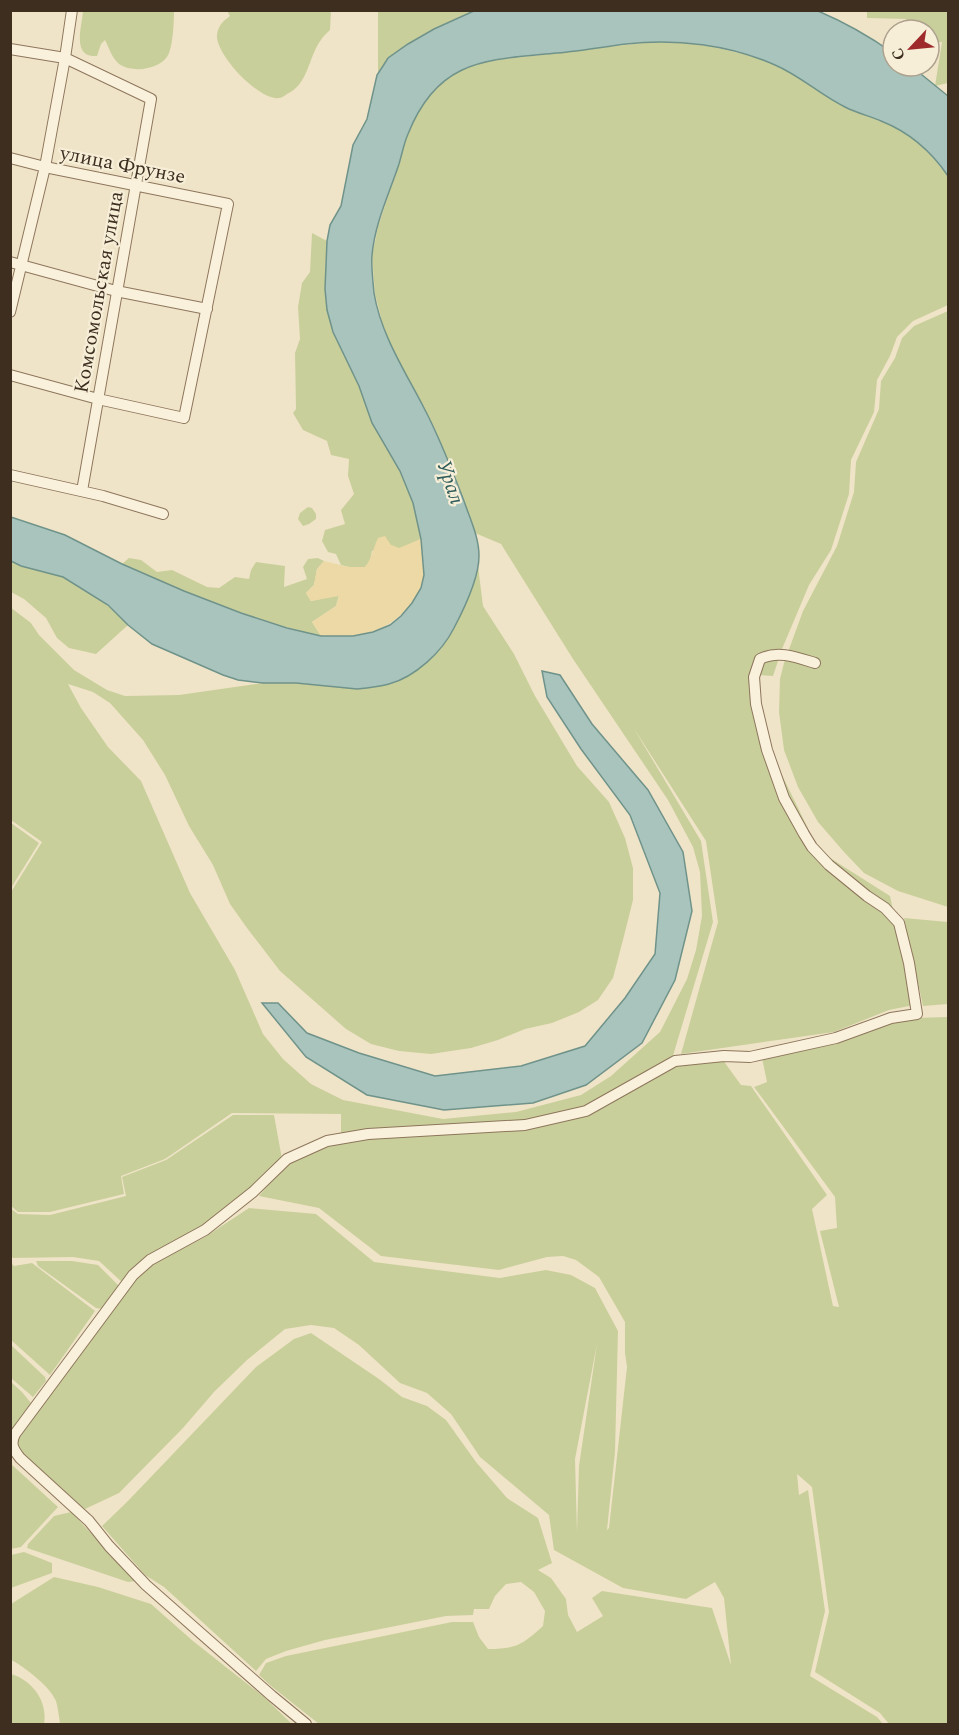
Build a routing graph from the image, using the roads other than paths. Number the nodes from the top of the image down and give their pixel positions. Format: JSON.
{"nodes":[{"id":1,"x":72,"y":10,"type":"edge"},
{"id":2,"x":10,"y":49,"type":"edge"},
{"id":3,"x":65,"y":58,"type":"junction"},
{"id":4,"x":10,"y":158,"type":"edge"},
{"id":5,"x":45,"y":167,"type":"junction"},
{"id":6,"x":135,"y":184,"type":"junction"},
{"id":7,"x":16,"y":263,"type":"edge"},
{"id":8,"x":116,"y":291,"type":"junction"},
{"id":9,"x":207,"y":309,"type":"junction"},
{"id":10,"x":10,"y":312,"type":"edge"},
{"id":11,"x":10,"y":375,"type":"edge"},
{"id":12,"x":98,"y":399,"type":"junction"},
{"id":13,"x":10,"y":476,"type":"edge"},
{"id":14,"x":82,"y":491,"type":"junction"},
{"id":15,"x":163,"y":514,"type":"dead end"},
{"id":16,"x":815,"y":663,"type":"dead end"},
{"id":17,"x":306,"y":1725,"type":"edge"}],
"edges":[{"from":1,"to":3,"type":"street"},
{"from":2,"to":3,"type":"street"},
{"from":3,"to":5,"type":"street"},
{"from":3,"to":6,"type":"street","name":"Комсомольская улица"},
{"from":4,"to":5,"type":"street","name":"улица Фрунзе"},
{"from":5,"to":6,"type":"street","name":"улица Фрунзе"},
{"from":5,"to":7,"type":"street"},
{"from":6,"to":8,"type":"street","name":"Комсомольская улица"},
{"from":6,"to":9,"type":"street","name":"улица Фрунзе"},
{"from":7,"to":8,"type":"street"},
{"from":7,"to":10,"type":"street"},
{"from":8,"to":9,"type":"street"},
{"from":8,"to":12,"type":"street","name":"Комсомольская улица"},
{"from":9,"to":12,"type":"street"},
{"from":11,"to":12,"type":"street"},
{"from":12,"to":14,"type":"street","name":"Комсомольская улица"},
{"from":13,"to":14,"type":"street"},
{"from":14,"to":15,"type":"street"},
{"from":16,"to":17,"type":"street"}]}
